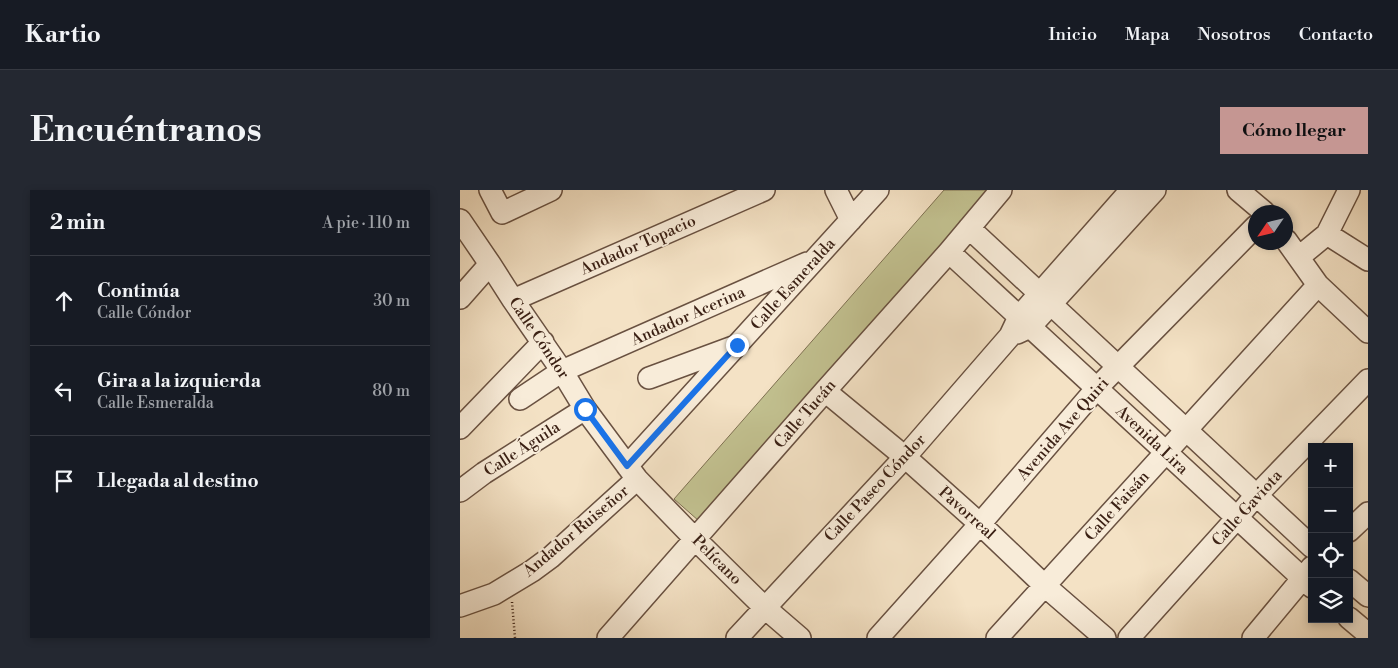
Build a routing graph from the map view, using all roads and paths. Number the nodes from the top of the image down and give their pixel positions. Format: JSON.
{"nodes":[{"id":1,"x":490,"y":190,"type":"edge"},
{"id":2,"x":551,"y":190,"type":"edge"},
{"id":3,"x":764,"y":190,"type":"edge"},
{"id":4,"x":836,"y":190,"type":"edge"},
{"id":5,"x":878,"y":190,"type":"edge"},
{"id":6,"x":1001,"y":190,"type":"edge"},
{"id":7,"x":1130,"y":190,"type":"edge"},
{"id":8,"x":1155,"y":190,"type":"edge"},
{"id":9,"x":1238,"y":190,"type":"edge"},
{"id":10,"x":1349,"y":190,"type":"edge"},
{"id":11,"x":1256,"y":205,"type":"edge"},
{"id":12,"x":460,"y":220,"type":"edge"},
{"id":13,"x":851,"y":220,"type":"junction"},
{"id":14,"x":969,"y":228,"type":"junction"},
{"id":15,"x":1248,"y":234,"type":"edge"},
{"id":16,"x":1326,"y":234,"type":"junction"},
{"id":17,"x":1293,"y":249,"type":"edge"},
{"id":18,"x":949,"y":252,"type":"junction"},
{"id":19,"x":1299,"y":257,"type":"junction"},
{"id":20,"x":814,"y":260,"type":"junction"},
{"id":21,"x":1368,"y":260,"type":"edge"},
{"id":22,"x":490,"y":264,"type":"junction"},
{"id":23,"x":1318,"y":285,"type":"junction"},
{"id":24,"x":460,"y":298,"type":"edge"},
{"id":25,"x":1045,"y":299,"type":"junction"},
{"id":26,"x":513,"y":300,"type":"junction"},
{"id":27,"x":1020,"y":327,"type":"junction"},
{"id":28,"x":1368,"y":332,"type":"edge"},
{"id":29,"x":543,"y":342,"type":"junction"},
{"id":30,"x":737,"y":345,"type":"junction"},
{"id":31,"x":1118,"y":367,"type":"junction"},
{"id":32,"x":562,"y":371,"type":"junction"},
{"id":33,"x":649,"y":378,"type":"dead end"},
{"id":34,"x":1368,"y":380,"type":"edge"},
{"id":35,"x":1097,"y":388,"type":"junction"},
{"id":36,"x":825,"y":391,"type":"junction"},
{"id":37,"x":520,"y":399,"type":"dead end"},
{"id":38,"x":585,"y":409,"type":"junction"},
{"id":39,"x":460,"y":428,"type":"edge"},
{"id":40,"x":1186,"y":430,"type":"junction"},
{"id":41,"x":1165,"y":452,"type":"junction"},
{"id":42,"x":905,"y":457,"type":"junction"},
{"id":43,"x":632,"y":472,"type":"junction"},
{"id":44,"x":460,"y":491,"type":"edge"},
{"id":45,"x":1256,"y":495,"type":"junction"},
{"id":46,"x":1368,"y":514,"type":"edge"},
{"id":47,"x":1236,"y":519,"type":"junction"},
{"id":48,"x":980,"y":524,"type":"junction"},
{"id":49,"x":1353,"y":527,"type":"edge"},
{"id":50,"x":696,"y":540,"type":"junction"},
{"id":51,"x":1308,"y":543,"type":"edge"},
{"id":52,"x":1308,"y":577,"type":"edge"},
{"id":53,"x":1308,"y":579,"type":"edge"},
{"id":54,"x":1353,"y":583,"type":"edge"},
{"id":55,"x":511,"y":585,"type":"junction"},
{"id":56,"x":1045,"y":586,"type":"junction"},
{"id":57,"x":1368,"y":596,"type":"edge"},
{"id":58,"x":460,"y":606,"type":"edge"},
{"id":59,"x":764,"y":607,"type":"junction"},
{"id":60,"x":1353,"y":621,"type":"edge"},
{"id":61,"x":1368,"y":634,"type":"edge"},
{"id":62,"x":515,"y":638,"type":"edge"},
{"id":63,"x":608,"y":638,"type":"edge"},
{"id":64,"x":737,"y":638,"type":"edge"},
{"id":65,"x":800,"y":638,"type":"edge"},
{"id":66,"x":878,"y":638,"type":"edge"},
{"id":67,"x":997,"y":638,"type":"edge"},
{"id":68,"x":1105,"y":638,"type":"edge"},
{"id":69,"x":1129,"y":638,"type":"edge"},
{"id":70,"x":1253,"y":638,"type":"edge"}],
"edges":[{"from":1,"to":2,"type":"street"},
{"from":3,"to":26,"type":"street","name":"Andador Topacio"},
{"from":4,"to":13,"type":"street"},
{"from":5,"to":13,"type":"street","name":"Calle Esmeralda"},
{"from":6,"to":14,"type":"street","name":"Calle Tucán"},
{"from":7,"to":25,"type":"street","name":"Calle Paseo Cóndor"},
{"from":8,"to":25,"type":"street","name":"Calle Paseo Cóndor"},
{"from":9,"to":11,"type":"street"},
{"from":10,"to":16,"type":"street"},
{"from":12,"to":22,"type":"street","name":"Calle Cóndor"},
{"from":13,"to":20,"type":"street","name":"Calle Esmeralda"},
{"from":14,"to":18,"type":"street","name":"Calle Tucán"},
{"from":14,"to":25,"type":"street","name":"Avenida Lira"},
{"from":15,"to":31,"type":"street","name":"Avenida Ave Quiri"},
{"from":16,"to":19,"type":"street"},
{"from":16,"to":21,"type":"street"},
{"from":17,"to":19,"type":"street"},
{"from":18,"to":27,"type":"street","name":"Avenida Lira"},
{"from":18,"to":36,"type":"street","name":"Calle Tucán"},
{"from":19,"to":23,"type":"street"},
{"from":20,"to":30,"type":"street","name":"Calle Esmeralda"},
{"from":20,"to":32,"type":"street","name":"Andador Acerina"},
{"from":22,"to":24,"type":"street"},
{"from":22,"to":26,"type":"street","name":"Calle Cóndor"},
{"from":23,"to":28,"type":"street"},
{"from":23,"to":40,"type":"street","name":"Calle Faisán"},
{"from":25,"to":27,"type":"street","name":"Calle Paseo Cóndor"},
{"from":25,"to":31,"type":"street","name":"Avenida Lira"},
{"from":26,"to":29,"type":"street","name":"Calle Cóndor"},
{"from":27,"to":35,"type":"street","name":"Avenida Lira"},
{"from":27,"to":42,"type":"street","name":"Calle Paseo Cóndor"},
{"from":29,"to":32,"type":"street","name":"Calle Cóndor"},
{"from":29,"to":39,"type":"street"},
{"from":30,"to":33,"type":"street"},
{"from":30,"to":43,"type":"street","name":"Calle Esmeralda"},
{"from":31,"to":35,"type":"street","name":"Avenida Ave Quiri"},
{"from":31,"to":40,"type":"street","name":"Avenida Lira"},
{"from":32,"to":37,"type":"street","name":"Andador Acerina"},
{"from":32,"to":38,"type":"street","name":"Calle Cóndor"},
{"from":34,"to":45,"type":"street","name":"Calle Gaviota"},
{"from":35,"to":41,"type":"street","name":"Avenida Lira"},
{"from":35,"to":48,"type":"street","name":"Avenida Ave Quiri"},
{"from":36,"to":42,"type":"street","name":"Pavorreal"},
{"from":36,"to":50,"type":"street","name":"Calle Tucán"},
{"from":38,"to":43,"type":"street","name":"Calle Cóndor"},
{"from":38,"to":44,"type":"street","name":"Calle Águila"},
{"from":40,"to":41,"type":"street","name":"Calle Faisán"},
{"from":40,"to":45,"type":"street","name":"Avenida Lira"},
{"from":41,"to":47,"type":"street","name":"Avenida Lira"},
{"from":41,"to":56,"type":"street","name":"Calle Faisán"},
{"from":42,"to":48,"type":"street","name":"Pavorreal"},
{"from":42,"to":59,"type":"street","name":"Calle Paseo Cóndor"},
{"from":43,"to":50,"type":"street","name":"Pelícano"},
{"from":43,"to":55,"type":"street","name":"Andador Ruiseñor"},
{"from":45,"to":47,"type":"street","name":"Calle Gaviota"},
{"from":45,"to":51,"type":"street","name":"Avenida Lira"},
{"from":46,"to":49,"type":"street"},
{"from":47,"to":52,"type":"street","name":"Avenida Lira"},
{"from":47,"to":69,"type":"street","name":"Calle Gaviota"},
{"from":48,"to":56,"type":"street","name":"Pavorreal"},
{"from":48,"to":66,"type":"street","name":"Avenida Ave Quiri"},
{"from":50,"to":59,"type":"street","name":"Pelícano"},
{"from":50,"to":63,"type":"street","name":"Calle Tucán"},
{"from":53,"to":70,"type":"street"},
{"from":54,"to":57,"type":"street"},
{"from":55,"to":58,"type":"street","name":"Andador Ruiseñor"},
{"from":55,"to":62,"type":"path"},
{"from":56,"to":67,"type":"street","name":"Calle Faisán"},
{"from":56,"to":68,"type":"street","name":"Pavorreal"},
{"from":59,"to":64,"type":"street","name":"Calle Paseo Cóndor"},
{"from":59,"to":65,"type":"street","name":"Pelícano"},
{"from":60,"to":61,"type":"street"}]}
